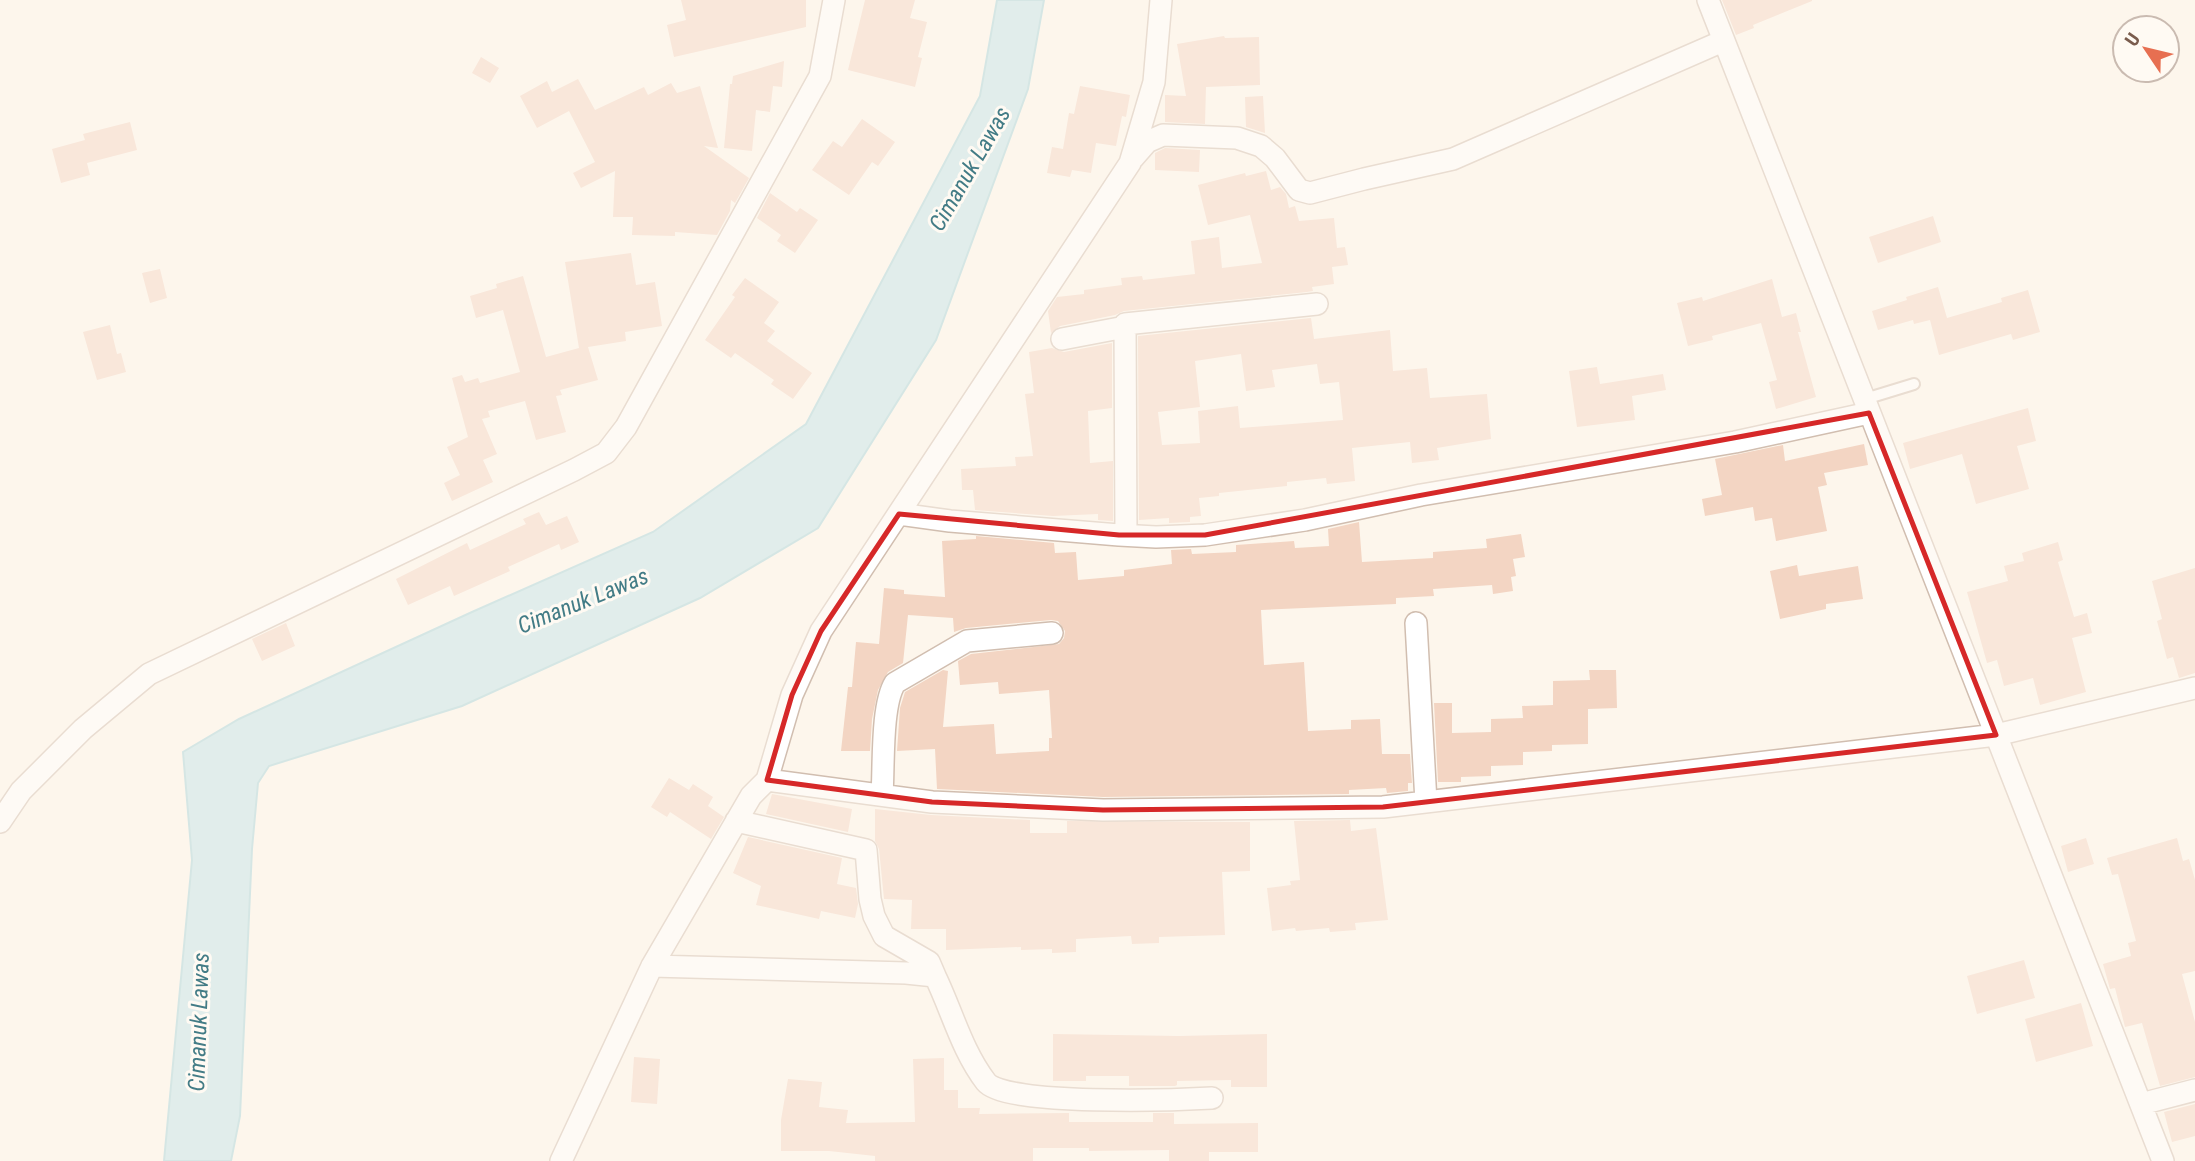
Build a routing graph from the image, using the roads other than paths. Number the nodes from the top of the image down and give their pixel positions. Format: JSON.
{"nodes":[{"id":1,"x":834,"y":0,"type":"edge"},
{"id":2,"x":1161,"y":0,"type":"edge"},
{"id":3,"x":1708,"y":0,"type":"edge"},
{"id":4,"x":1723,"y":41,"type":"junction"},
{"id":5,"x":1130,"y":163,"type":"junction"},
{"id":6,"x":1317,"y":304,"type":"dead end"},
{"id":7,"x":1125,"y":327,"type":"junction"},
{"id":8,"x":1062,"y":338,"type":"dead end"},
{"id":9,"x":1914,"y":384,"type":"dead end"},
{"id":10,"x":1867,"y":406,"type":"junction"},
{"id":11,"x":899,"y":514,"type":"junction"},
{"id":12,"x":1126,"y":535,"type":"junction"},
{"id":13,"x":1416,"y":623,"type":"dead end"},
{"id":14,"x":1052,"y":633,"type":"dead end"},
{"id":15,"x":2195,"y":688,"type":"edge"},
{"id":16,"x":1996,"y":735,"type":"junction"},
{"id":17,"x":767,"y":780,"type":"junction"},
{"id":18,"x":882,"y":795,"type":"junction"},
{"id":19,"x":1426,"y":802,"type":"junction"},
{"id":20,"x":736,"y":821,"type":"junction"},
{"id":21,"x":0,"y":822,"type":"edge"},
{"id":22,"x":652,"y":967,"type":"junction"},
{"id":23,"x":935,"y":976,"type":"junction"},
{"id":24,"x":2195,"y":1090,"type":"edge"},
{"id":25,"x":1212,"y":1098,"type":"dead end"},
{"id":26,"x":2141,"y":1104,"type":"junction"},
{"id":27,"x":561,"y":1161,"type":"edge"},
{"id":28,"x":2163,"y":1161,"type":"edge"}],
"edges":[{"from":1,"to":21,"type":"street"},
{"from":2,"to":5,"type":"street"},
{"from":3,"to":4,"type":"street"},
{"from":4,"to":5,"type":"street"},
{"from":4,"to":10,"type":"street"},
{"from":5,"to":11,"type":"street"},
{"from":6,"to":7,"type":"street"},
{"from":7,"to":8,"type":"street"},
{"from":7,"to":12,"type":"street"},
{"from":9,"to":10,"type":"lane"},
{"from":10,"to":12,"type":"street"},
{"from":10,"to":16,"type":"street"},
{"from":11,"to":12,"type":"street"},
{"from":11,"to":17,"type":"street"},
{"from":13,"to":19,"type":"street"},
{"from":14,"to":18,"type":"street"},
{"from":15,"to":16,"type":"street"},
{"from":16,"to":19,"type":"street"},
{"from":16,"to":26,"type":"street"},
{"from":17,"to":18,"type":"street"},
{"from":17,"to":20,"type":"street"},
{"from":18,"to":19,"type":"street"},
{"from":20,"to":22,"type":"street"},
{"from":20,"to":23,"type":"street"},
{"from":22,"to":23,"type":"street"},
{"from":22,"to":27,"type":"street"},
{"from":23,"to":25,"type":"street"},
{"from":24,"to":26,"type":"street"},
{"from":26,"to":28,"type":"street"}]}
